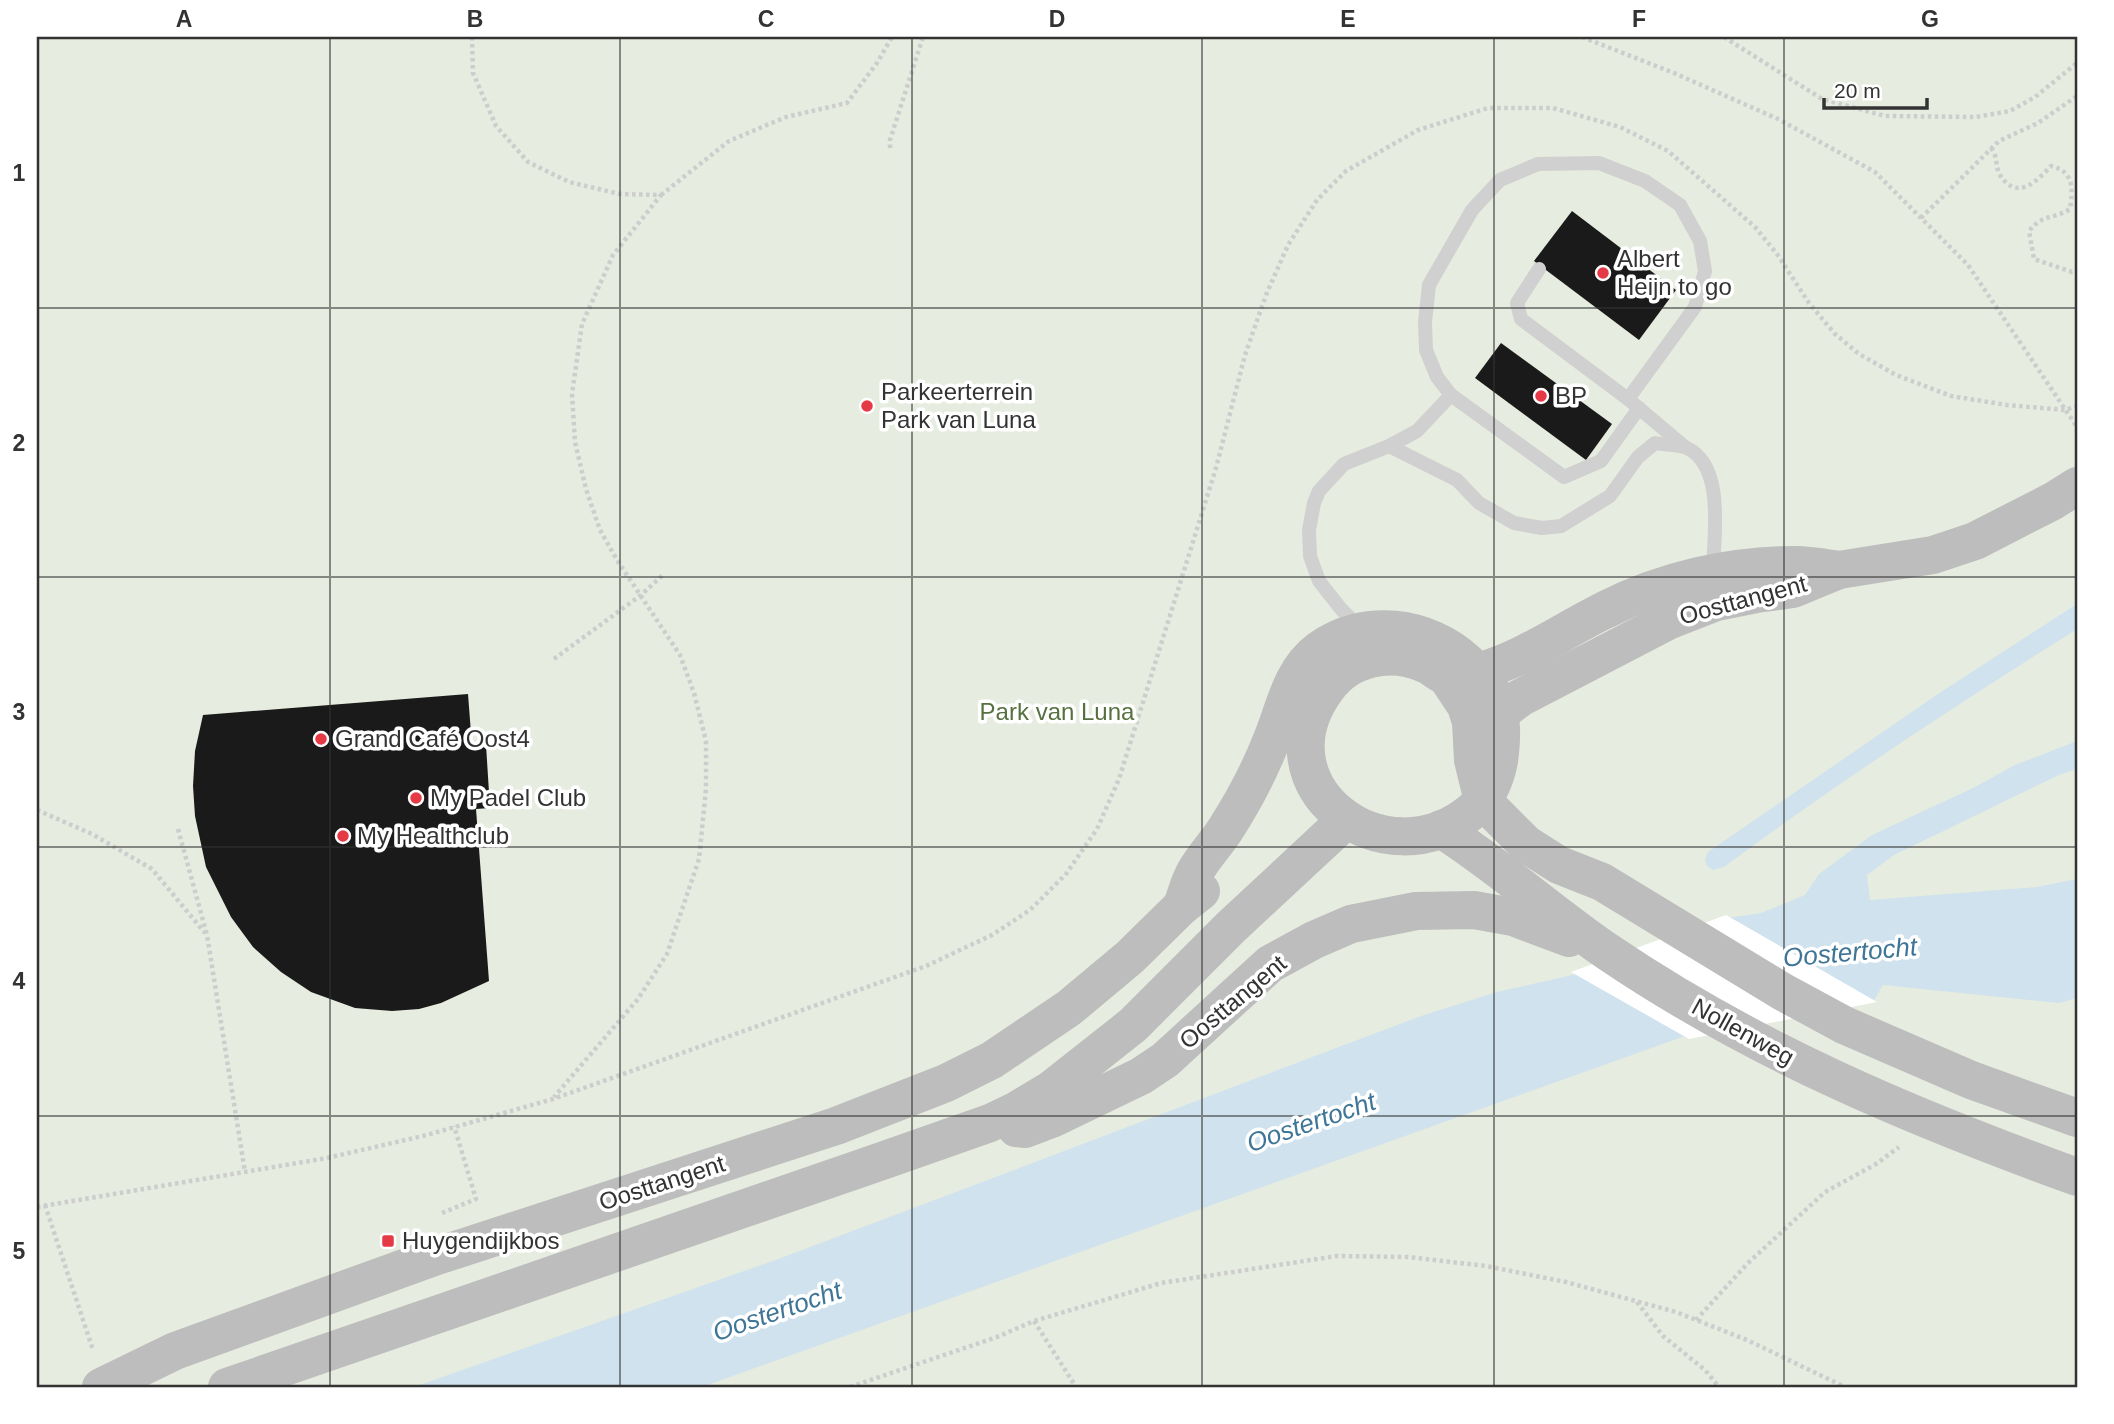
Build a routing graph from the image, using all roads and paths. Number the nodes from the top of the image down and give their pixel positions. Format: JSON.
{"nodes":[{"id":1,"x":472,"y":37,"type":"edge"},
{"id":2,"x":891,"y":37,"type":"edge"},
{"id":3,"x":923,"y":37,"type":"edge"},
{"id":4,"x":1582,"y":37,"type":"edge"},
{"id":5,"x":1724,"y":37,"type":"edge"},
{"id":6,"x":2077,"y":62,"type":"edge"},
{"id":7,"x":2077,"y":96,"type":"edge"},
{"id":8,"x":890,"y":148,"type":"dead end"},
{"id":9,"x":1991,"y":148,"type":"junction"},
{"id":10,"x":661,"y":195,"type":"junction"},
{"id":11,"x":1921,"y":218,"type":"junction"},
{"id":12,"x":1539,"y":269,"type":"dead end"},
{"id":13,"x":2077,"y":271,"type":"edge"},
{"id":14,"x":1451,"y":395,"type":"junction"},
{"id":15,"x":1634,"y":403,"type":"junction"},
{"id":16,"x":2077,"y":406,"type":"edge"},
{"id":17,"x":2066,"y":410,"type":"junction"},
{"id":18,"x":2077,"y":426,"type":"edge"},
{"id":19,"x":1389,"y":446,"type":"junction"},
{"id":20,"x":1686,"y":447,"type":"junction"},
{"id":21,"x":2077,"y":486,"type":"edge"},
{"id":22,"x":1839,"y":570,"type":"junction"},
{"id":23,"x":1713,"y":572,"type":"junction"},
{"id":24,"x":664,"y":574,"type":"dead end"},
{"id":25,"x":641,"y":595,"type":"junction"},
{"id":26,"x":1362,"y":630,"type":"junction"},
{"id":27,"x":554,"y":659,"type":"dead end"},
{"id":28,"x":1461,"y":674,"type":"junction"},
{"id":29,"x":1500,"y":713,"type":"junction"},
{"id":30,"x":1290,"y":737,"type":"junction"},
{"id":31,"x":1489,"y":789,"type":"junction"},
{"id":32,"x":37,"y":810,"type":"edge"},
{"id":33,"x":1346,"y":820,"type":"junction"},
{"id":34,"x":178,"y":829,"type":"dead end"},
{"id":35,"x":1441,"y":829,"type":"junction"},
{"id":36,"x":207,"y":935,"type":"junction"},
{"id":37,"x":1608,"y":952,"type":"junction"},
{"id":38,"x":553,"y":1099,"type":"junction"},
{"id":39,"x":2077,"y":1118,"type":"edge"},
{"id":40,"x":1934,"y":1122,"type":"junction"},
{"id":41,"x":989,"y":1123,"type":"junction"},
{"id":42,"x":454,"y":1126,"type":"junction"},
{"id":43,"x":245,"y":1172,"type":"junction"},
{"id":44,"x":2077,"y":1177,"type":"edge"},
{"id":45,"x":45,"y":1205,"type":"junction"},
{"id":46,"x":37,"y":1207,"type":"edge"},
{"id":47,"x":437,"y":1214,"type":"dead end"},
{"id":48,"x":1636,"y":1301,"type":"junction"},
{"id":49,"x":1696,"y":1320,"type":"junction"},
{"id":50,"x":1034,"y":1321,"type":"junction"},
{"id":51,"x":103,"y":1386,"type":"edge"},
{"id":52,"x":227,"y":1387,"type":"edge"},
{"id":53,"x":850,"y":1387,"type":"edge"},
{"id":54,"x":1076,"y":1387,"type":"edge"},
{"id":55,"x":1719,"y":1387,"type":"edge"},
{"id":56,"x":1846,"y":1387,"type":"edge"}],
"edges":[{"from":1,"to":10,"type":"path"},
{"from":2,"to":10,"type":"path"},
{"from":3,"to":8,"type":"path"},
{"from":4,"to":11,"type":"path"},
{"from":5,"to":6,"type":"path"},
{"from":7,"to":9,"type":"path"},
{"from":9,"to":11,"type":"path"},
{"from":9,"to":13,"type":"path"},
{"from":10,"to":25,"type":"path"},
{"from":11,"to":17,"type":"path"},
{"from":12,"to":15,"type":"lane"},
{"from":14,"to":15,"type":"lane"},
{"from":14,"to":15,"type":"lane"},
{"from":14,"to":19,"type":"lane"},
{"from":15,"to":20,"type":"lane"},
{"from":16,"to":17,"type":"path"},
{"from":17,"to":18,"type":"path"},
{"from":17,"to":38,"type":"path"},
{"from":19,"to":20,"type":"lane"},
{"from":19,"to":26,"type":"lane"},
{"from":20,"to":23,"type":"lane"},
{"from":21,"to":22,"type":"main road","name":"Oosttangent"},
{"from":22,"to":23,"type":"main road","name":"Oosttangent"},
{"from":22,"to":29,"type":"main road","name":"Oosttangent"},
{"from":23,"to":28,"type":"main road","name":"Oosttangent"},
{"from":24,"to":25,"type":"path"},
{"from":25,"to":27,"type":"path"},
{"from":25,"to":38,"type":"path"},
{"from":26,"to":28,"type":"main road"},
{"from":26,"to":30,"type":"main road"},
{"from":28,"to":29,"type":"main road"},
{"from":28,"to":30,"type":"main road"},
{"from":28,"to":31,"type":"main road"},
{"from":29,"to":31,"type":"main road"},
{"from":30,"to":33,"type":"main road"},
{"from":30,"to":51,"type":"main road","name":"Oosttangent"},
{"from":31,"to":35,"type":"main road"},
{"from":31,"to":39,"type":"main road"},
{"from":32,"to":36,"type":"path"},
{"from":33,"to":35,"type":"main road"},
{"from":33,"to":41,"type":"main road","name":"Oosttangent"},
{"from":34,"to":36,"type":"path"},
{"from":35,"to":37,"type":"main road","name":"Nollenweg"},
{"from":36,"to":43,"type":"path"},
{"from":37,"to":40,"type":"main road","name":"Nollenweg"},
{"from":37,"to":41,"type":"main road","name":"Oosttangent"},
{"from":38,"to":42,"type":"path"},
{"from":40,"to":44,"type":"main road","name":"Nollenweg"},
{"from":40,"to":49,"type":"path"},
{"from":41,"to":52,"type":"main road","name":"Oosttangent"},
{"from":42,"to":43,"type":"path"},
{"from":42,"to":47,"type":"path"},
{"from":43,"to":45,"type":"path"},
{"from":45,"to":46,"type":"path"},
{"from":45,"to":51,"type":"path"},
{"from":48,"to":49,"type":"path"},
{"from":48,"to":50,"type":"path"},
{"from":48,"to":55,"type":"path"},
{"from":49,"to":56,"type":"path"},
{"from":50,"to":53,"type":"path"},
{"from":50,"to":54,"type":"path"}]}
